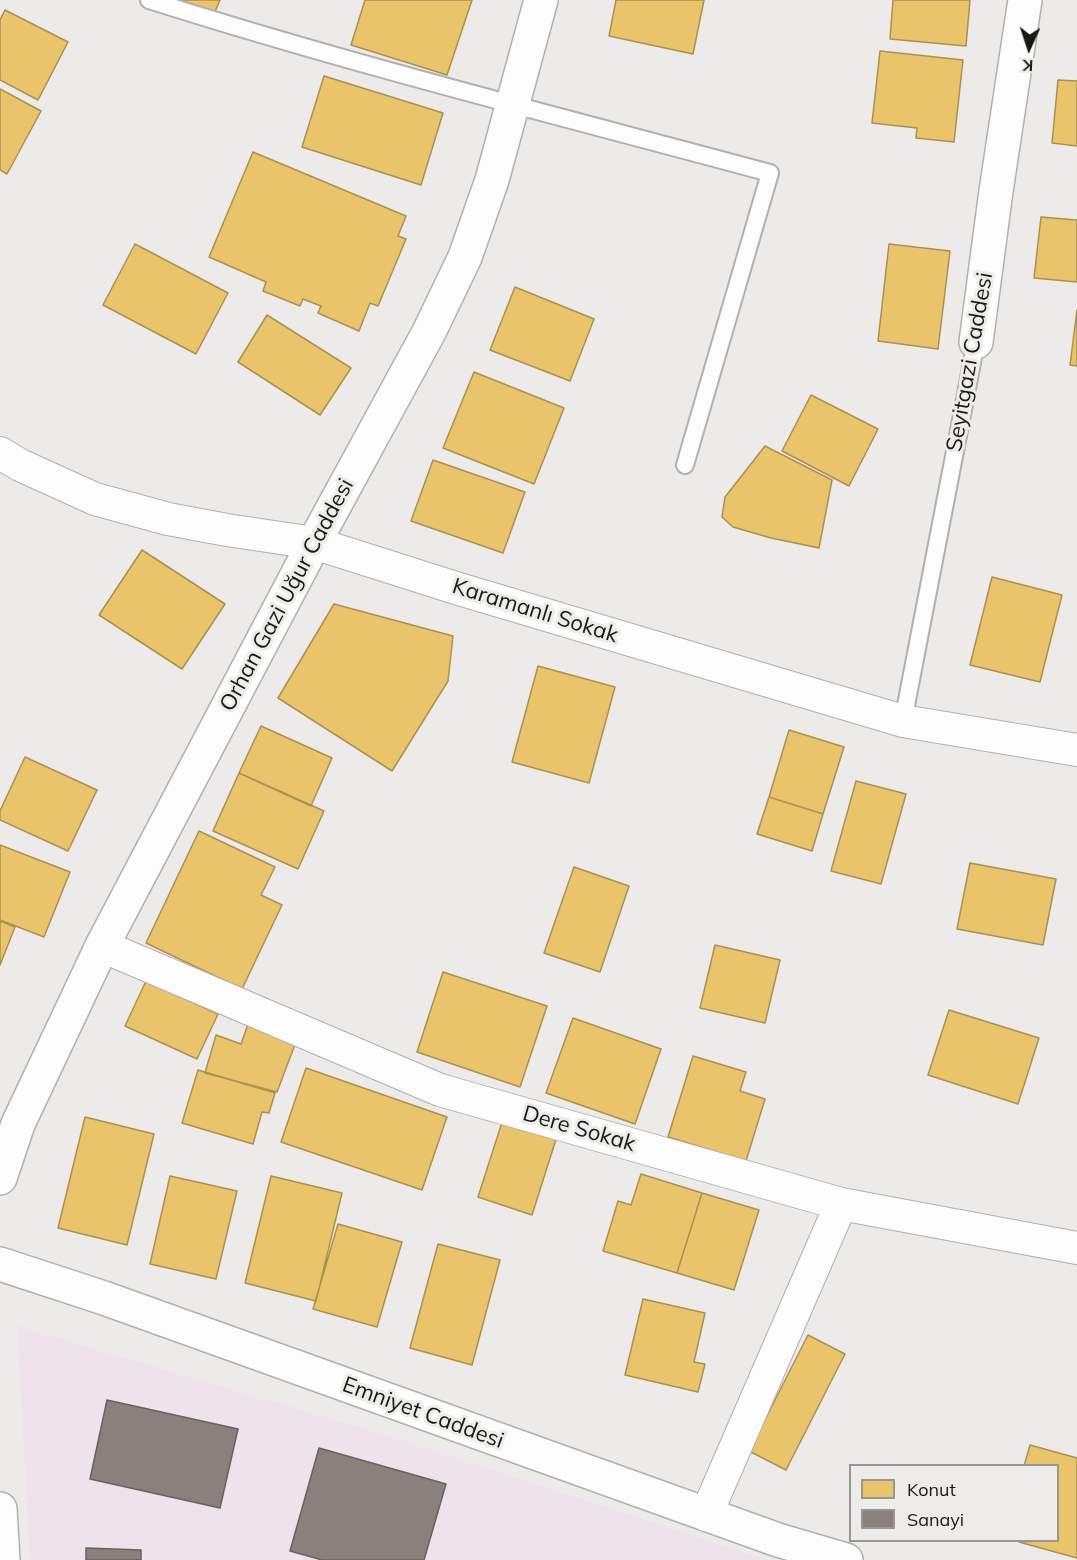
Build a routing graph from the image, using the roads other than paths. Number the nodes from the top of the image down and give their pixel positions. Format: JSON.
{"nodes":[{"id":1,"x":149,"y":0,"type":"edge"},
{"id":2,"x":541,"y":0,"type":"edge"},
{"id":3,"x":1025,"y":0,"type":"edge"},
{"id":4,"x":512,"y":104,"type":"junction"},
{"id":5,"x":975,"y":342,"type":"joint"},
{"id":6,"x":0,"y":453,"type":"edge"},
{"id":7,"x":685,"y":465,"type":"dead end"},
{"id":8,"x":314,"y":543,"type":"junction"},
{"id":9,"x":903,"y":721,"type":"junction"},
{"id":10,"x":1077,"y":750,"type":"edge"},
{"id":11,"x":102,"y":946,"type":"junction"},
{"id":12,"x":0,"y":1178,"type":"edge"},
{"id":13,"x":841,"y":1204,"type":"junction"},
{"id":14,"x":1077,"y":1248,"type":"edge"},
{"id":15,"x":0,"y":1264,"type":"edge"},
{"id":16,"x":0,"y":1509,"type":"edge"},
{"id":17,"x":706,"y":1515,"type":"junction"},
{"id":18,"x":779,"y":1550,"type":"edge"},
{"id":19,"x":3,"y":1560,"type":"edge"},
{"id":20,"x":846,"y":1560,"type":"edge"}],
"edges":[{"from":1,"to":4,"type":"lane"},
{"from":2,"to":4,"type":"street","name":"Orhan Gazi Uğur Caddesi"},
{"from":3,"to":5,"type":"street","name":"Seyitgazi Caddesi"},
{"from":4,"to":7,"type":"lane"},
{"from":4,"to":8,"type":"street","name":"Orhan Gazi Uğur Caddesi"},
{"from":5,"to":9,"type":"lane","name":"Seyitgazi Caddesi"},
{"from":6,"to":8,"type":"street","name":"Karamanlı Sokak"},
{"from":8,"to":9,"type":"street","name":"Karamanlı Sokak"},
{"from":8,"to":11,"type":"street","name":"Orhan Gazi Uğur Caddesi"},
{"from":9,"to":10,"type":"street","name":"Karamanlı Sokak"},
{"from":11,"to":12,"type":"street","name":"Orhan Gazi Uğur Caddesi"},
{"from":11,"to":13,"type":"street","name":"Dere Sokak"},
{"from":13,"to":14,"type":"street","name":"Dere Sokak"},
{"from":13,"to":17,"type":"street"},
{"from":15,"to":17,"type":"street","name":"Emniyet Caddesi"},
{"from":16,"to":19,"type":"street"},
{"from":17,"to":18,"type":"street","name":"Emniyet Caddesi"},
{"from":18,"to":20,"type":"street","name":"Emniyet Caddesi"}]}
